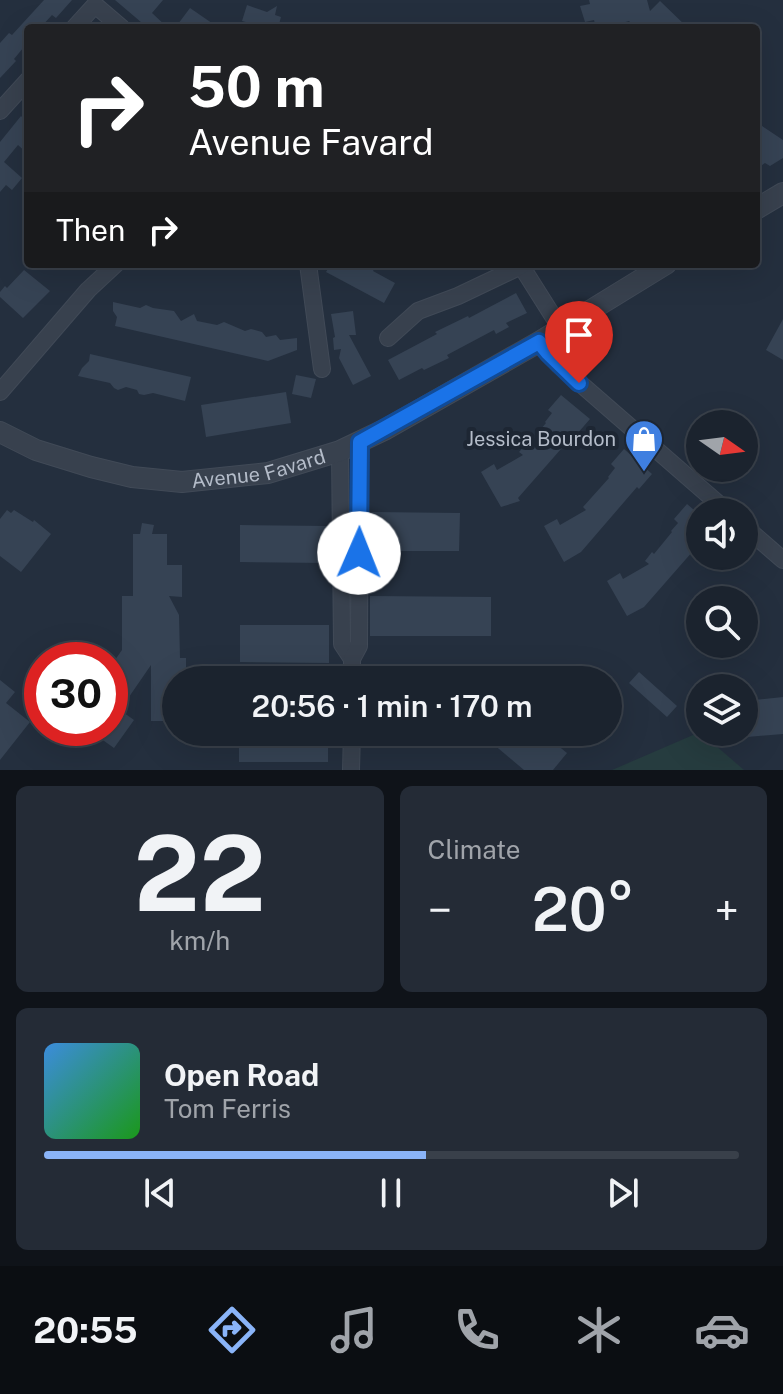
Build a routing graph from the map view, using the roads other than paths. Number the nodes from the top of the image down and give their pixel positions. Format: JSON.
{"nodes":[{"id":1,"x":79,"y":24,"type":"edge"},
{"id":2,"x":117,"y":24,"type":"edge"},
{"id":3,"x":24,"y":84,"type":"edge"},
{"id":4,"x":0,"y":111,"type":"edge"},
{"id":5,"x":783,"y":193,"type":"edge"},
{"id":6,"x":760,"y":207,"type":"edge"},
{"id":7,"x":112,"y":268,"type":"edge"},
{"id":8,"x":309,"y":268,"type":"edge"},
{"id":9,"x":515,"y":268,"type":"edge"},
{"id":10,"x":523,"y":268,"type":"edge"},
{"id":11,"x":660,"y":268,"type":"edge"},
{"id":12,"x":561,"y":329,"type":"junction"},
{"id":13,"x":388,"y":338,"type":"dead end"},
{"id":14,"x":539,"y":342,"type":"junction"},
{"id":15,"x":322,"y":369,"type":"dead end"},
{"id":16,"x":0,"y":392,"type":"edge"},
{"id":17,"x":0,"y":432,"type":"edge"},
{"id":18,"x":360,"y":442,"type":"junction"},
{"id":19,"x":340,"y":451,"type":"junction"},
{"id":20,"x":712,"y":498,"type":"edge"},
{"id":21,"x":758,"y":538,"type":"edge"},
{"id":22,"x":783,"y":560,"type":"edge"},
{"id":23,"x":352,"y":659,"type":"junction"},
{"id":24,"x":352,"y":666,"type":"edge"},
{"id":25,"x":352,"y":746,"type":"edge"},
{"id":26,"x":351,"y":770,"type":"edge"}],
"edges":[{"from":1,"to":2,"type":"street"},
{"from":3,"to":4,"type":"street"},
{"from":5,"to":6,"type":"street"},
{"from":7,"to":16,"type":"street"},
{"from":8,"to":15,"type":"street"},
{"from":9,"to":13,"type":"street"},
{"from":10,"to":12,"type":"street"},
{"from":11,"to":12,"type":"street","name":"Avenue Favard"},
{"from":12,"to":14,"type":"street","name":"Avenue Favard"},
{"from":14,"to":18,"type":"street","name":"Avenue Favard"},
{"from":14,"to":20,"type":"street"},
{"from":17,"to":19,"type":"street","name":"Avenue Favard"},
{"from":18,"to":19,"type":"street","name":"Avenue Favard"},
{"from":18,"to":23,"type":"street"},
{"from":19,"to":23,"type":"street"},
{"from":21,"to":22,"type":"street"},
{"from":23,"to":24,"type":"street"},
{"from":25,"to":26,"type":"street"}]}
